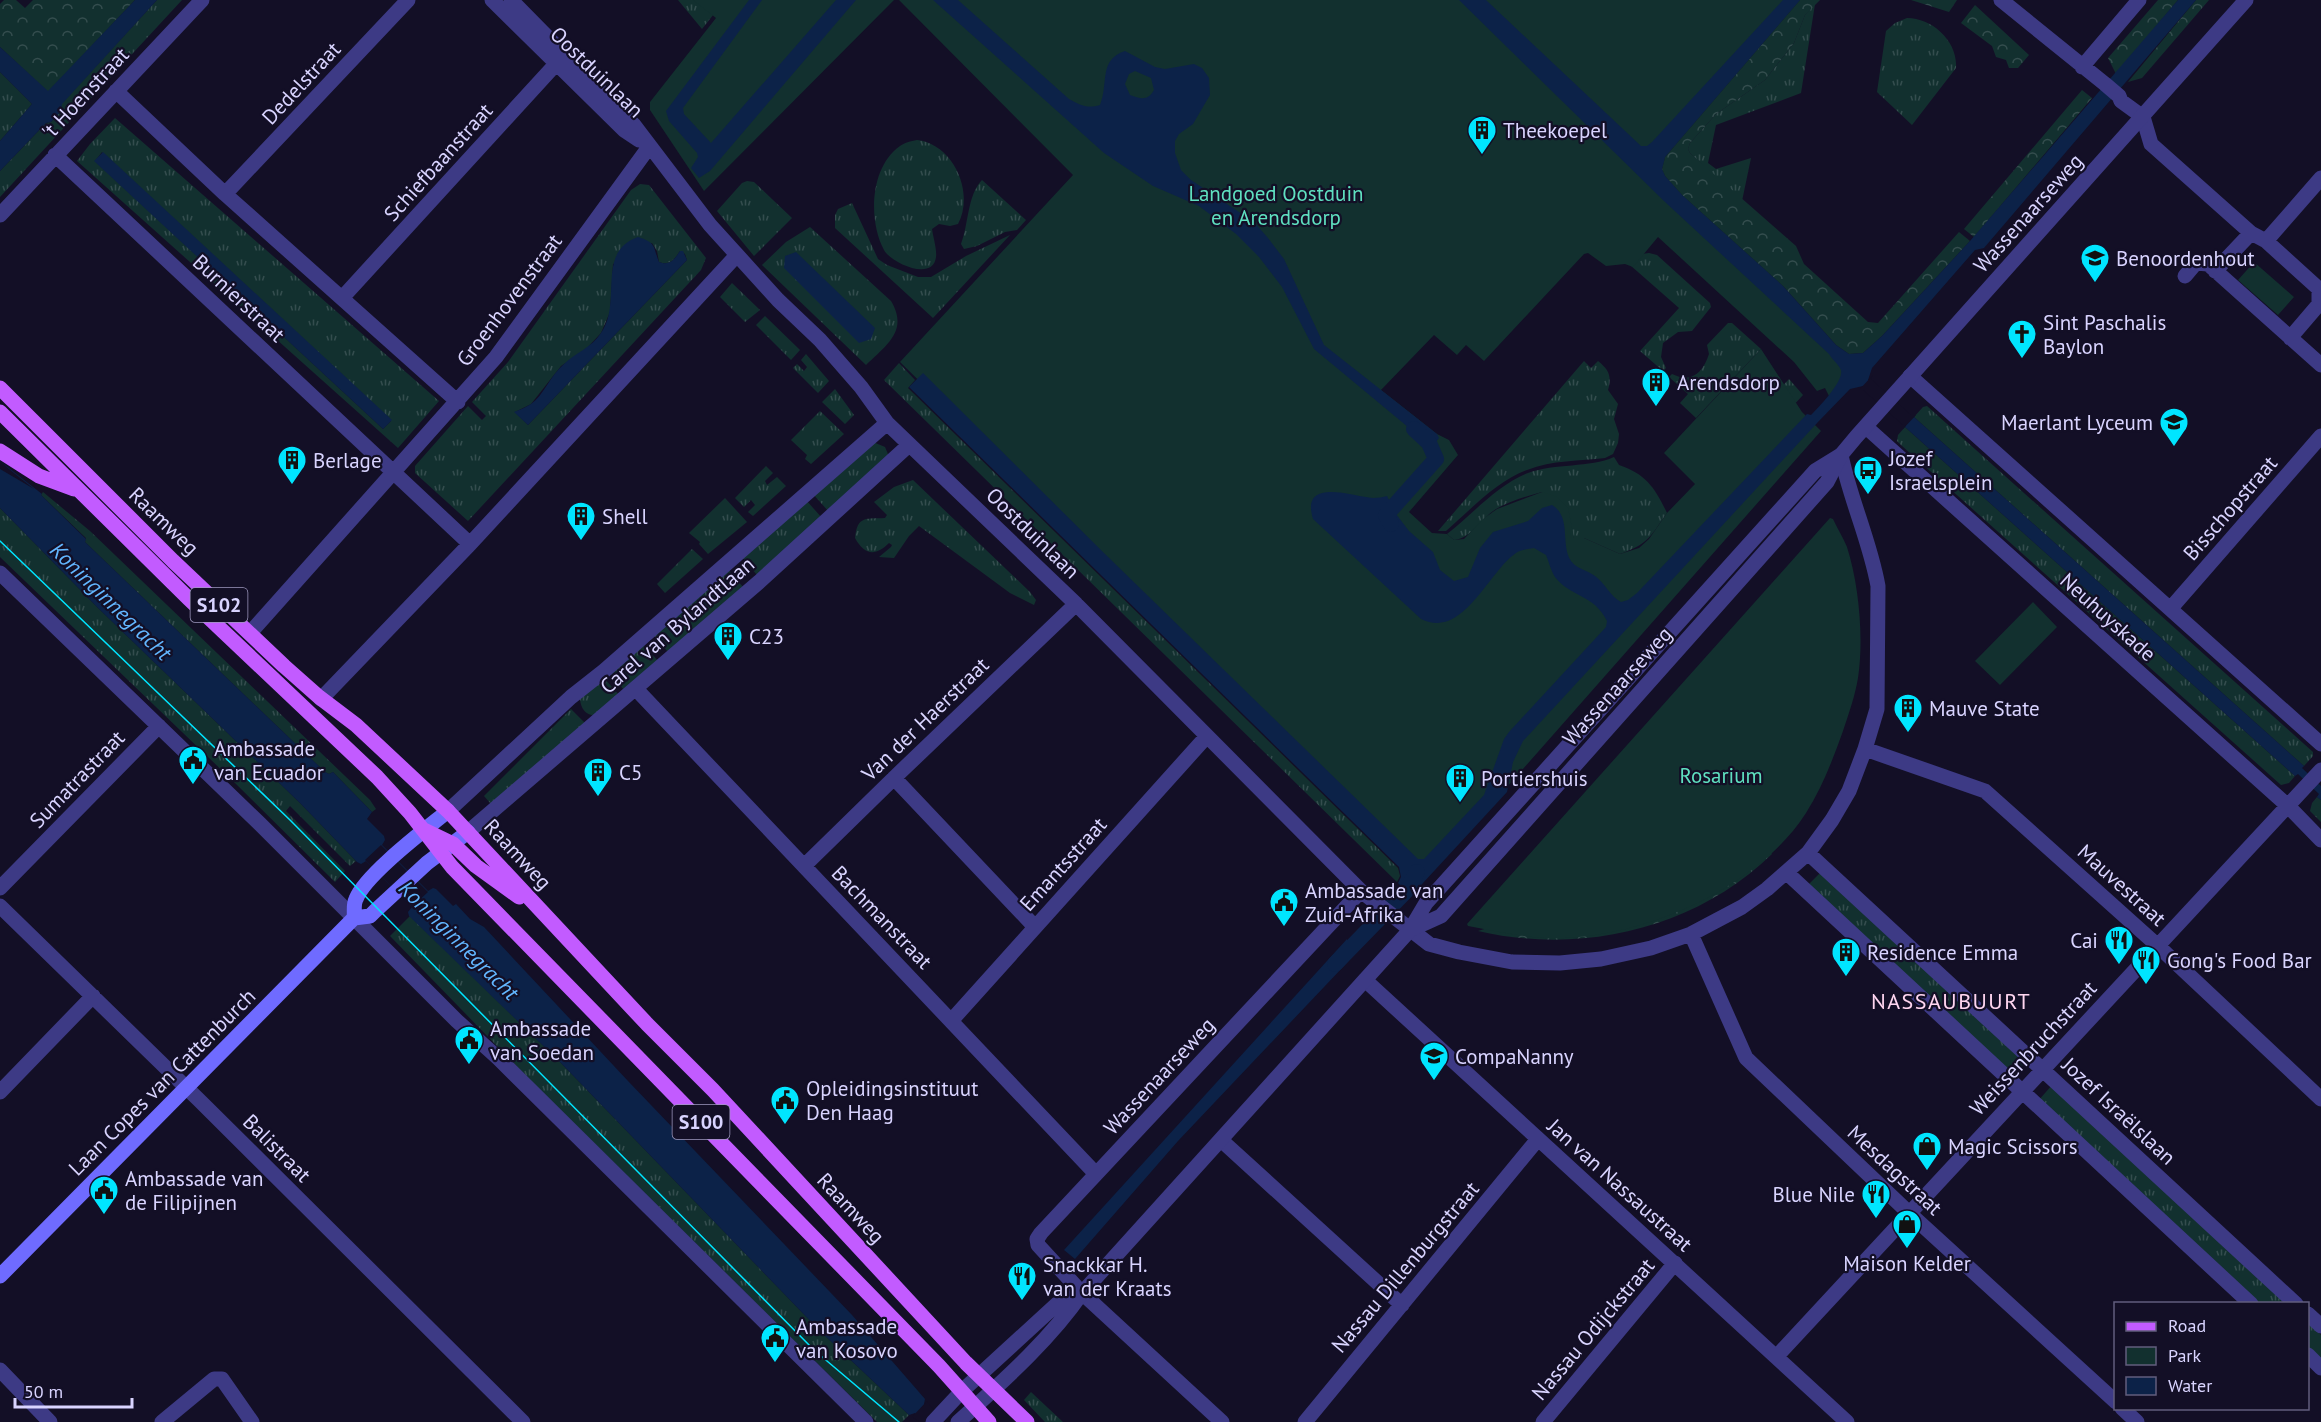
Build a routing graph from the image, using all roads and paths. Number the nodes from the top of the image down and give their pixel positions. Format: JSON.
{"nodes":[{"id":1,"x":202,"y":0,"type":"edge"},
{"id":2,"x":408,"y":0,"type":"edge"},
{"id":3,"x":492,"y":0,"type":"edge"},
{"id":4,"x":511,"y":0,"type":"edge"},
{"id":5,"x":2001,"y":0,"type":"edge"},
{"id":6,"x":2139,"y":0,"type":"edge"},
{"id":7,"x":2246,"y":0,"type":"edge"},
{"id":8,"x":561,"y":58,"type":"junction"},
{"id":9,"x":2082,"y":67,"type":"junction"},
{"id":10,"x":116,"y":92,"type":"junction"},
{"id":11,"x":2143,"y":117,"type":"junction"},
{"id":12,"x":649,"y":147,"type":"junction"},
{"id":13,"x":55,"y":155,"type":"junction"},
{"id":14,"x":2321,"y":178,"type":"edge"},
{"id":15,"x":225,"y":194,"type":"junction"},
{"id":16,"x":0,"y":215,"type":"edge"},
{"id":17,"x":2251,"y":233,"type":"junction"},
{"id":18,"x":2266,"y":241,"type":"junction"},
{"id":19,"x":738,"y":255,"type":"junction"},
{"id":20,"x":2215,"y":271,"type":"junction"},
{"id":21,"x":2185,"y":276,"type":"dead end"},
{"id":22,"x":2320,"y":289,"type":"edge"},
{"id":23,"x":342,"y":298,"type":"junction"},
{"id":24,"x":2290,"y":338,"type":"junction"},
{"id":25,"x":2321,"y":365,"type":"edge"},
{"id":26,"x":1910,"y":376,"type":"junction"},
{"id":27,"x":0,"y":388,"type":"edge"},
{"id":28,"x":458,"y":402,"type":"junction"},
{"id":29,"x":0,"y":412,"type":"edge"},
{"id":30,"x":887,"y":423,"type":"junction"},
{"id":31,"x":1866,"y":427,"type":"junction"},
{"id":32,"x":2321,"y":436,"type":"edge"},
{"id":33,"x":909,"y":445,"type":"junction"},
{"id":34,"x":0,"y":451,"type":"edge"},
{"id":35,"x":1841,"y":455,"type":"junction"},
{"id":36,"x":395,"y":472,"type":"junction"},
{"id":37,"x":78,"y":490,"type":"junction"},
{"id":38,"x":470,"y":544,"type":"junction"},
{"id":39,"x":0,"y":573,"type":"edge"},
{"id":40,"x":1076,"y":604,"type":"junction"},
{"id":41,"x":2171,"y":608,"type":"junction"},
{"id":42,"x":250,"y":633,"type":"junction"},
{"id":43,"x":636,"y":689,"type":"junction"},
{"id":44,"x":321,"y":699,"type":"junction"},
{"id":45,"x":159,"y":726,"type":"junction"},
{"id":46,"x":1207,"y":736,"type":"junction"},
{"id":47,"x":2321,"y":744,"type":"edge"},
{"id":48,"x":1865,"y":749,"type":"junction"},
{"id":49,"x":2319,"y":773,"type":"edge"},
{"id":50,"x":894,"y":778,"type":"junction"},
{"id":51,"x":2289,"y":807,"type":"junction"},
{"id":52,"x":448,"y":811,"type":"junction"},
{"id":53,"x":424,"y":830,"type":"junction"},
{"id":54,"x":468,"y":832,"type":"junction"},
{"id":55,"x":2321,"y":840,"type":"edge"},
{"id":56,"x":453,"y":844,"type":"junction"},
{"id":57,"x":440,"y":853,"type":"junction"},
{"id":58,"x":1808,"y":853,"type":"junction"},
{"id":59,"x":804,"y":866,"type":"junction"},
{"id":60,"x":1787,"y":873,"type":"junction"},
{"id":61,"x":0,"y":888,"type":"edge"},
{"id":62,"x":1361,"y":891,"type":"junction"},
{"id":63,"x":0,"y":906,"type":"edge"},
{"id":64,"x":548,"y":917,"type":"junction"},
{"id":65,"x":354,"y":918,"type":"junction"},
{"id":66,"x":1035,"y":927,"type":"junction"},
{"id":67,"x":1410,"y":930,"type":"junction"},
{"id":68,"x":1691,"y":934,"type":"junction"},
{"id":69,"x":2158,"y":946,"type":"junction"},
{"id":70,"x":1365,"y":980,"type":"junction"},
{"id":71,"x":93,"y":996,"type":"junction"},
{"id":72,"x":951,"y":1021,"type":"junction"},
{"id":73,"x":2042,"y":1069,"type":"junction"},
{"id":74,"x":185,"y":1088,"type":"junction"},
{"id":75,"x":2022,"y":1090,"type":"junction"},
{"id":76,"x":0,"y":1092,"type":"edge"},
{"id":77,"x":2321,"y":1099,"type":"edge"},
{"id":78,"x":1538,"y":1139,"type":"junction"},
{"id":79,"x":1221,"y":1140,"type":"junction"},
{"id":80,"x":1096,"y":1174,"type":"junction"},
{"id":81,"x":1909,"y":1213,"type":"junction"},
{"id":82,"x":1675,"y":1263,"type":"junction"},
{"id":83,"x":0,"y":1276,"type":"edge"},
{"id":84,"x":1082,"y":1293,"type":"junction"},
{"id":85,"x":2250,"y":1302,"type":"edge"},
{"id":86,"x":2294,"y":1302,"type":"edge"},
{"id":87,"x":1401,"y":1305,"type":"junction"},
{"id":88,"x":2309,"y":1316,"type":"edge"},
{"id":89,"x":2321,"y":1326,"type":"edge"},
{"id":90,"x":1777,"y":1356,"type":"junction"},
{"id":91,"x":2309,"y":1357,"type":"edge"},
{"id":92,"x":2321,"y":1368,"type":"edge"},
{"id":93,"x":0,"y":1370,"type":"edge"},
{"id":94,"x":980,"y":1376,"type":"junction"},
{"id":95,"x":995,"y":1389,"type":"junction"},
{"id":96,"x":962,"y":1391,"type":"junction"},
{"id":97,"x":2114,"y":1401,"type":"edge"},
{"id":98,"x":976,"y":1406,"type":"junction"},
{"id":99,"x":2124,"y":1410,"type":"edge"},
{"id":100,"x":936,"y":1418,"type":"edge"},
{"id":101,"x":50,"y":1422,"type":"edge"},
{"id":102,"x":162,"y":1422,"type":"edge"},
{"id":103,"x":252,"y":1422,"type":"edge"},
{"id":104,"x":523,"y":1422,"type":"edge"},
{"id":105,"x":866,"y":1422,"type":"edge"},
{"id":106,"x":958,"y":1422,"type":"edge"},
{"id":107,"x":989,"y":1422,"type":"edge"},
{"id":108,"x":1028,"y":1422,"type":"edge"},
{"id":109,"x":1222,"y":1422,"type":"edge"},
{"id":110,"x":1305,"y":1422,"type":"edge"},
{"id":111,"x":1543,"y":1422,"type":"edge"},
{"id":112,"x":1847,"y":1422,"type":"edge"},
{"id":113,"x":2137,"y":1422,"type":"edge"}],
"edges":[{"from":1,"to":10,"type":"street","name":"'t Hoenstraat"},
{"from":2,"to":15,"type":"street","name":"Dedelstraat"},
{"from":3,"to":8,"type":"street","name":"Oostduinlaan"},
{"from":4,"to":8,"type":"street","name":"Oostduinlaan"},
{"from":5,"to":9,"type":"street"},
{"from":6,"to":9,"type":"street"},
{"from":7,"to":11,"type":"street","name":"Wassenaarseweg"},
{"from":8,"to":12,"type":"street","name":"Oostduinlaan"},
{"from":8,"to":23,"type":"street","name":"Schiefbaanstraat"},
{"from":9,"to":11,"type":"street"},
{"from":10,"to":13,"type":"street","name":"'t Hoenstraat"},
{"from":10,"to":15,"type":"street"},
{"from":11,"to":17,"type":"street"},
{"from":11,"to":26,"type":"street","name":"Wassenaarseweg"},
{"from":12,"to":19,"type":"street","name":"Oostduinlaan"},
{"from":12,"to":28,"type":"street","name":"Groenhovenstraat"},
{"from":13,"to":16,"type":"street","name":"'t Hoenstraat"},
{"from":13,"to":36,"type":"street","name":"Burnierstraat"},
{"from":14,"to":18,"type":"street"},
{"from":15,"to":23,"type":"street"},
{"from":17,"to":18,"type":"street"},
{"from":17,"to":20,"type":"street"},
{"from":18,"to":22,"type":"street"},
{"from":19,"to":30,"type":"street","name":"Oostduinlaan"},
{"from":19,"to":38,"type":"street"},
{"from":20,"to":21,"type":"street"},
{"from":20,"to":24,"type":"street"},
{"from":22,"to":24,"type":"street"},
{"from":23,"to":28,"type":"street"},
{"from":24,"to":25,"type":"street"},
{"from":26,"to":31,"type":"street","name":"Wassenaarseweg"},
{"from":26,"to":41,"type":"street"},
{"from":27,"to":42,"type":"main road","name":"Raamweg","number":"S102"},
{"from":28,"to":36,"type":"street","name":"Groenhovenstraat"},
{"from":29,"to":37,"type":"main road","name":"Raamweg","number":"S102"},
{"from":30,"to":33,"type":"street","name":"Oostduinlaan"},
{"from":30,"to":52,"type":"street","name":"Carel van Bylandtlaan"},
{"from":31,"to":35,"type":"street","name":"Wassenaarseweg"},
{"from":31,"to":51,"type":"street","name":"Neuhuyskade"},
{"from":32,"to":41,"type":"street","name":"Bisschopstraat"},
{"from":33,"to":40,"type":"street","name":"Oostduinlaan"},
{"from":33,"to":43,"type":"street","name":"Carel van Bylandtlaan"},
{"from":34,"to":37,"type":"main road"},
{"from":35,"to":48,"type":"street","name":"Oostduinlaan"},
{"from":35,"to":67,"type":"street","name":"Wassenaarseweg"},
{"from":36,"to":38,"type":"street"},
{"from":36,"to":42,"type":"street","name":"Groenhovenstraat"},
{"from":37,"to":53,"type":"main road","name":"Raamweg","number":"S102"},
{"from":38,"to":44,"type":"street"},
{"from":39,"to":45,"type":"street"},
{"from":40,"to":46,"type":"street","name":"Oostduinlaan"},
{"from":40,"to":50,"type":"street","name":"Van der Haerstraat"},
{"from":41,"to":47,"type":"street"},
{"from":42,"to":44,"type":"main road","name":"Raamweg","number":"S102"},
{"from":43,"to":54,"type":"street","name":"Carel van Bylandtlaan"},
{"from":43,"to":59,"type":"street","name":"Bachmanstraat"},
{"from":44,"to":52,"type":"main road","name":"Raamweg","number":"S102"},
{"from":45,"to":61,"type":"street","name":"Sumatrastraat"},
{"from":45,"to":65,"type":"street"},
{"from":46,"to":62,"type":"street","name":"Oostduinlaan"},
{"from":46,"to":66,"type":"street","name":"Emantsstraat"},
{"from":48,"to":58,"type":"street","name":"Oostduinlaan"},
{"from":48,"to":69,"type":"street","name":"Mauvestraat"},
{"from":49,"to":51,"type":"street","name":"Weissenbruchstraat"},
{"from":50,"to":59,"type":"street","name":"Van der Haerstraat"},
{"from":50,"to":66,"type":"street"},
{"from":51,"to":55,"type":"street","name":"Neuhuyskade"},
{"from":51,"to":69,"type":"street","name":"Weissenbruchstraat"},
{"from":52,"to":53,"type":"main road","name":"Laan Copes van Cattenburch"},
{"from":52,"to":54,"type":"main road","name":"Raamweg","number":"S100"},
{"from":53,"to":56,"type":"main road"},
{"from":53,"to":57,"type":"main road","name":"Raamweg","number":"S100"},
{"from":53,"to":65,"type":"main road","name":"Laan Copes van Cattenburch"},
{"from":54,"to":56,"type":"main road","name":"Laan Copes van Cattenburch"},
{"from":54,"to":64,"type":"main road","name":"Raamweg","number":"S100"},
{"from":56,"to":57,"type":"main road","name":"Laan Copes van Cattenburch"},
{"from":56,"to":64,"type":"main road"},
{"from":57,"to":65,"type":"main road","name":"Laan Copes van Cattenburch"},
{"from":57,"to":96,"type":"main road","name":"Raamweg","number":"S100"},
{"from":58,"to":60,"type":"street","name":"Oostduinlaan"},
{"from":58,"to":73,"type":"street","name":"Jozef Israëlslaan"},
{"from":59,"to":72,"type":"street","name":"Bachmanstraat"},
{"from":60,"to":68,"type":"street","name":"Oostduinlaan"},
{"from":60,"to":75,"type":"street"},
{"from":62,"to":67,"type":"street","name":"Oostduinlaan"},
{"from":62,"to":80,"type":"street","name":"Wassenaarseweg"},
{"from":63,"to":71,"type":"street","name":"Balistraat"},
{"from":64,"to":94,"type":"main road","name":"Raamweg","number":"S100"},
{"from":65,"to":74,"type":"main road","name":"Laan Copes van Cattenburch"},
{"from":65,"to":105,"type":"street"},
{"from":66,"to":72,"type":"street","name":"Emantsstraat"},
{"from":67,"to":68,"type":"street","name":"Oostduinlaan"},
{"from":67,"to":70,"type":"street","name":"Wassenaarseweg"},
{"from":68,"to":81,"type":"street","name":"Mesdagstraat"},
{"from":69,"to":73,"type":"street","name":"Weissenbruchstraat"},
{"from":69,"to":77,"type":"street","name":"Mauvestraat"},
{"from":70,"to":78,"type":"street","name":"Jan van Nassaustraat"},
{"from":70,"to":79,"type":"street","name":"Wassenaarseweg"},
{"from":71,"to":74,"type":"street","name":"Balistraat"},
{"from":71,"to":76,"type":"street"},
{"from":72,"to":80,"type":"street","name":"Bachmanstraat"},
{"from":73,"to":75,"type":"street","name":"Weissenbruchstraat"},
{"from":73,"to":86,"type":"street","name":"Jozef Israëlslaan"},
{"from":74,"to":83,"type":"main road","name":"Laan Copes van Cattenburch"},
{"from":74,"to":104,"type":"street","name":"Balistraat"},
{"from":75,"to":81,"type":"street","name":"Weissenbruchstraat"},
{"from":75,"to":85,"type":"street"},
{"from":78,"to":82,"type":"street","name":"Jan van Nassaustraat"},
{"from":78,"to":87,"type":"street","name":"Nassau Dillenburgstraat"},
{"from":79,"to":84,"type":"street","name":"Wassenaarseweg"},
{"from":79,"to":87,"type":"street"},
{"from":80,"to":84,"type":"street","name":"Wassenaarseweg"},
{"from":81,"to":90,"type":"street","name":"Weissenbruchstraat"},
{"from":81,"to":97,"type":"street","name":"Mesdagstraat"},
{"from":82,"to":90,"type":"street","name":"Jan van Nassaustraat"},
{"from":82,"to":111,"type":"street","name":"Nassau Odijckstraat"},
{"from":84,"to":94,"type":"street","name":"Wassenaarseweg"},
{"from":84,"to":95,"type":"street","name":"Wassenaarseweg"},
{"from":84,"to":109,"type":"street"},
{"from":87,"to":110,"type":"street","name":"Nassau Dillenburgstraat"},
{"from":88,"to":89,"type":"street"},
{"from":90,"to":112,"type":"street","name":"Jan van Nassaustraat"},
{"from":91,"to":92,"type":"street"},
{"from":93,"to":101,"type":"street"},
{"from":94,"to":95,"type":"main road","number":"S100"},
{"from":94,"to":96,"type":"street","name":"Wassenaarseweg"},
{"from":95,"to":98,"type":"street","name":"Wassenaarseweg"},
{"from":95,"to":108,"type":"main road","number":"S100"},
{"from":96,"to":98,"type":"main road","number":"S100"},
{"from":96,"to":100,"type":"street","name":"Wassenaarseweg"},
{"from":98,"to":106,"type":"street","name":"Wassenaarseweg"},
{"from":98,"to":107,"type":"main road","number":"S100"},
{"from":99,"to":113,"type":"street"},
{"from":102,"to":103,"type":"street"}]}
